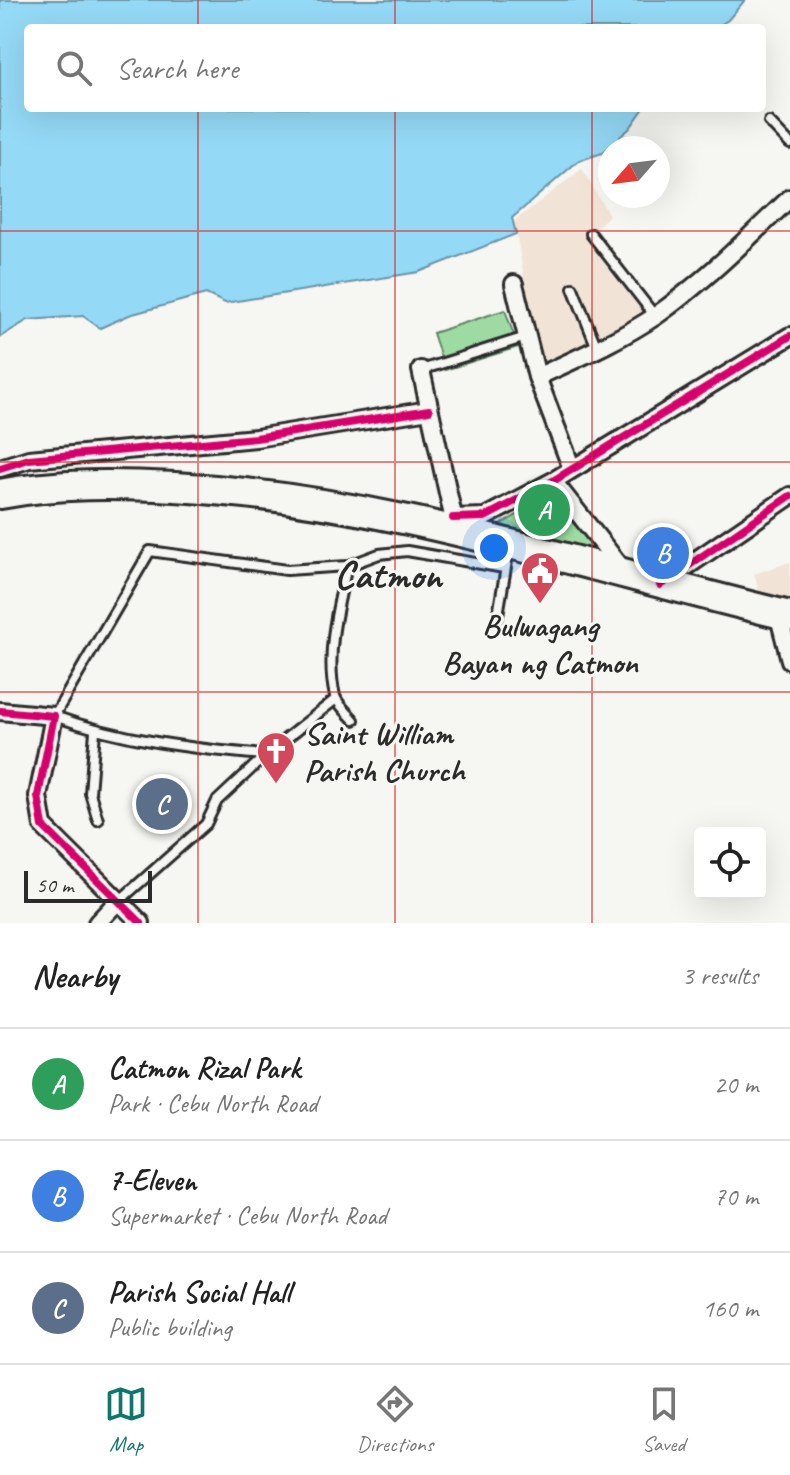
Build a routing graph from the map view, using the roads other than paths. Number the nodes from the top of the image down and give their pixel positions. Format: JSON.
{"nodes":[{"id":1,"x":769,"y":122,"type":"dead end"},
{"id":2,"x":790,"y":144,"type":"edge"},
{"id":3,"x":790,"y":198,"type":"edge"},
{"id":4,"x":591,"y":234,"type":"dead end"},
{"id":5,"x":514,"y":284,"type":"dead end"},
{"id":6,"x":573,"y":288,"type":"dead end"},
{"id":7,"x":655,"y":316,"type":"junction"},
{"id":8,"x":790,"y":336,"type":"edge"},
{"id":9,"x":526,"y":337,"type":"junction"},
{"id":10,"x":598,"y":349,"type":"junction"},
{"id":11,"x":421,"y":370,"type":"joint"},
{"id":12,"x":537,"y":377,"type":"junction"},
{"id":13,"x":429,"y":410,"type":"junction"},
{"id":14,"x":0,"y":468,"type":"edge"},
{"id":15,"x":572,"y":469,"type":"junction"},
{"id":16,"x":553,"y":481,"type":"junction"},
{"id":17,"x":0,"y":494,"type":"edge"},
{"id":18,"x":790,"y":496,"type":"edge"},
{"id":19,"x":454,"y":524,"type":"junction"},
{"id":20,"x":507,"y":556,"type":"junction"},
{"id":21,"x":347,"y":566,"type":"junction"},
{"id":22,"x":626,"y":573,"type":"junction"},
{"id":23,"x":660,"y":585,"type":"junction"},
{"id":24,"x":784,"y":614,"type":"edge"},
{"id":25,"x":497,"y":621,"type":"dead end"},
{"id":26,"x":790,"y":660,"type":"edge"},
{"id":27,"x":336,"y":699,"type":"junction"},
{"id":28,"x":0,"y":711,"type":"edge"},
{"id":29,"x":54,"y":716,"type":"junction"},
{"id":30,"x":354,"y":720,"type":"dead end"},
{"id":31,"x":95,"y":731,"type":"junction"},
{"id":32,"x":284,"y":740,"type":"dead end"},
{"id":33,"x":98,"y":820,"type":"dead end"},
{"id":34,"x":117,"y":902,"type":"junction"},
{"id":35,"x":97,"y":923,"type":"edge"},
{"id":36,"x":141,"y":923,"type":"edge"}],
"edges":[{"from":1,"to":2,"type":"lane"},
{"from":3,"to":7,"type":"street"},
{"from":4,"to":7,"type":"lane"},
{"from":5,"to":9,"type":"street"},
{"from":6,"to":10,"type":"lane"},
{"from":7,"to":10,"type":"street"},
{"from":8,"to":15,"type":"street"},
{"from":9,"to":11,"type":"lane"},
{"from":9,"to":12,"type":"street"},
{"from":10,"to":12,"type":"street"},
{"from":11,"to":13,"type":"street"},
{"from":12,"to":15,"type":"street"},
{"from":13,"to":14,"type":"street"},
{"from":13,"to":19,"type":"street"},
{"from":15,"to":16,"type":"street"},
{"from":16,"to":19,"type":"street"},
{"from":16,"to":22,"type":"street"},
{"from":17,"to":19,"type":"highway"},
{"from":18,"to":23,"type":"street"},
{"from":19,"to":20,"type":"highway"},
{"from":20,"to":21,"type":"lane"},
{"from":20,"to":22,"type":"highway"},
{"from":20,"to":25,"type":"lane"},
{"from":21,"to":27,"type":"lane"},
{"from":21,"to":29,"type":"lane"},
{"from":22,"to":23,"type":"highway"},
{"from":23,"to":24,"type":"highway"},
{"from":24,"to":26,"type":"street"},
{"from":27,"to":30,"type":"lane"},
{"from":27,"to":32,"type":"lane"},
{"from":28,"to":29,"type":"street"},
{"from":29,"to":31,"type":"lane"},
{"from":29,"to":34,"type":"street"},
{"from":31,"to":33,"type":"lane"},
{"from":31,"to":34,"type":"lane"},
{"from":34,"to":35,"type":"street"},
{"from":34,"to":36,"type":"street"}]}
